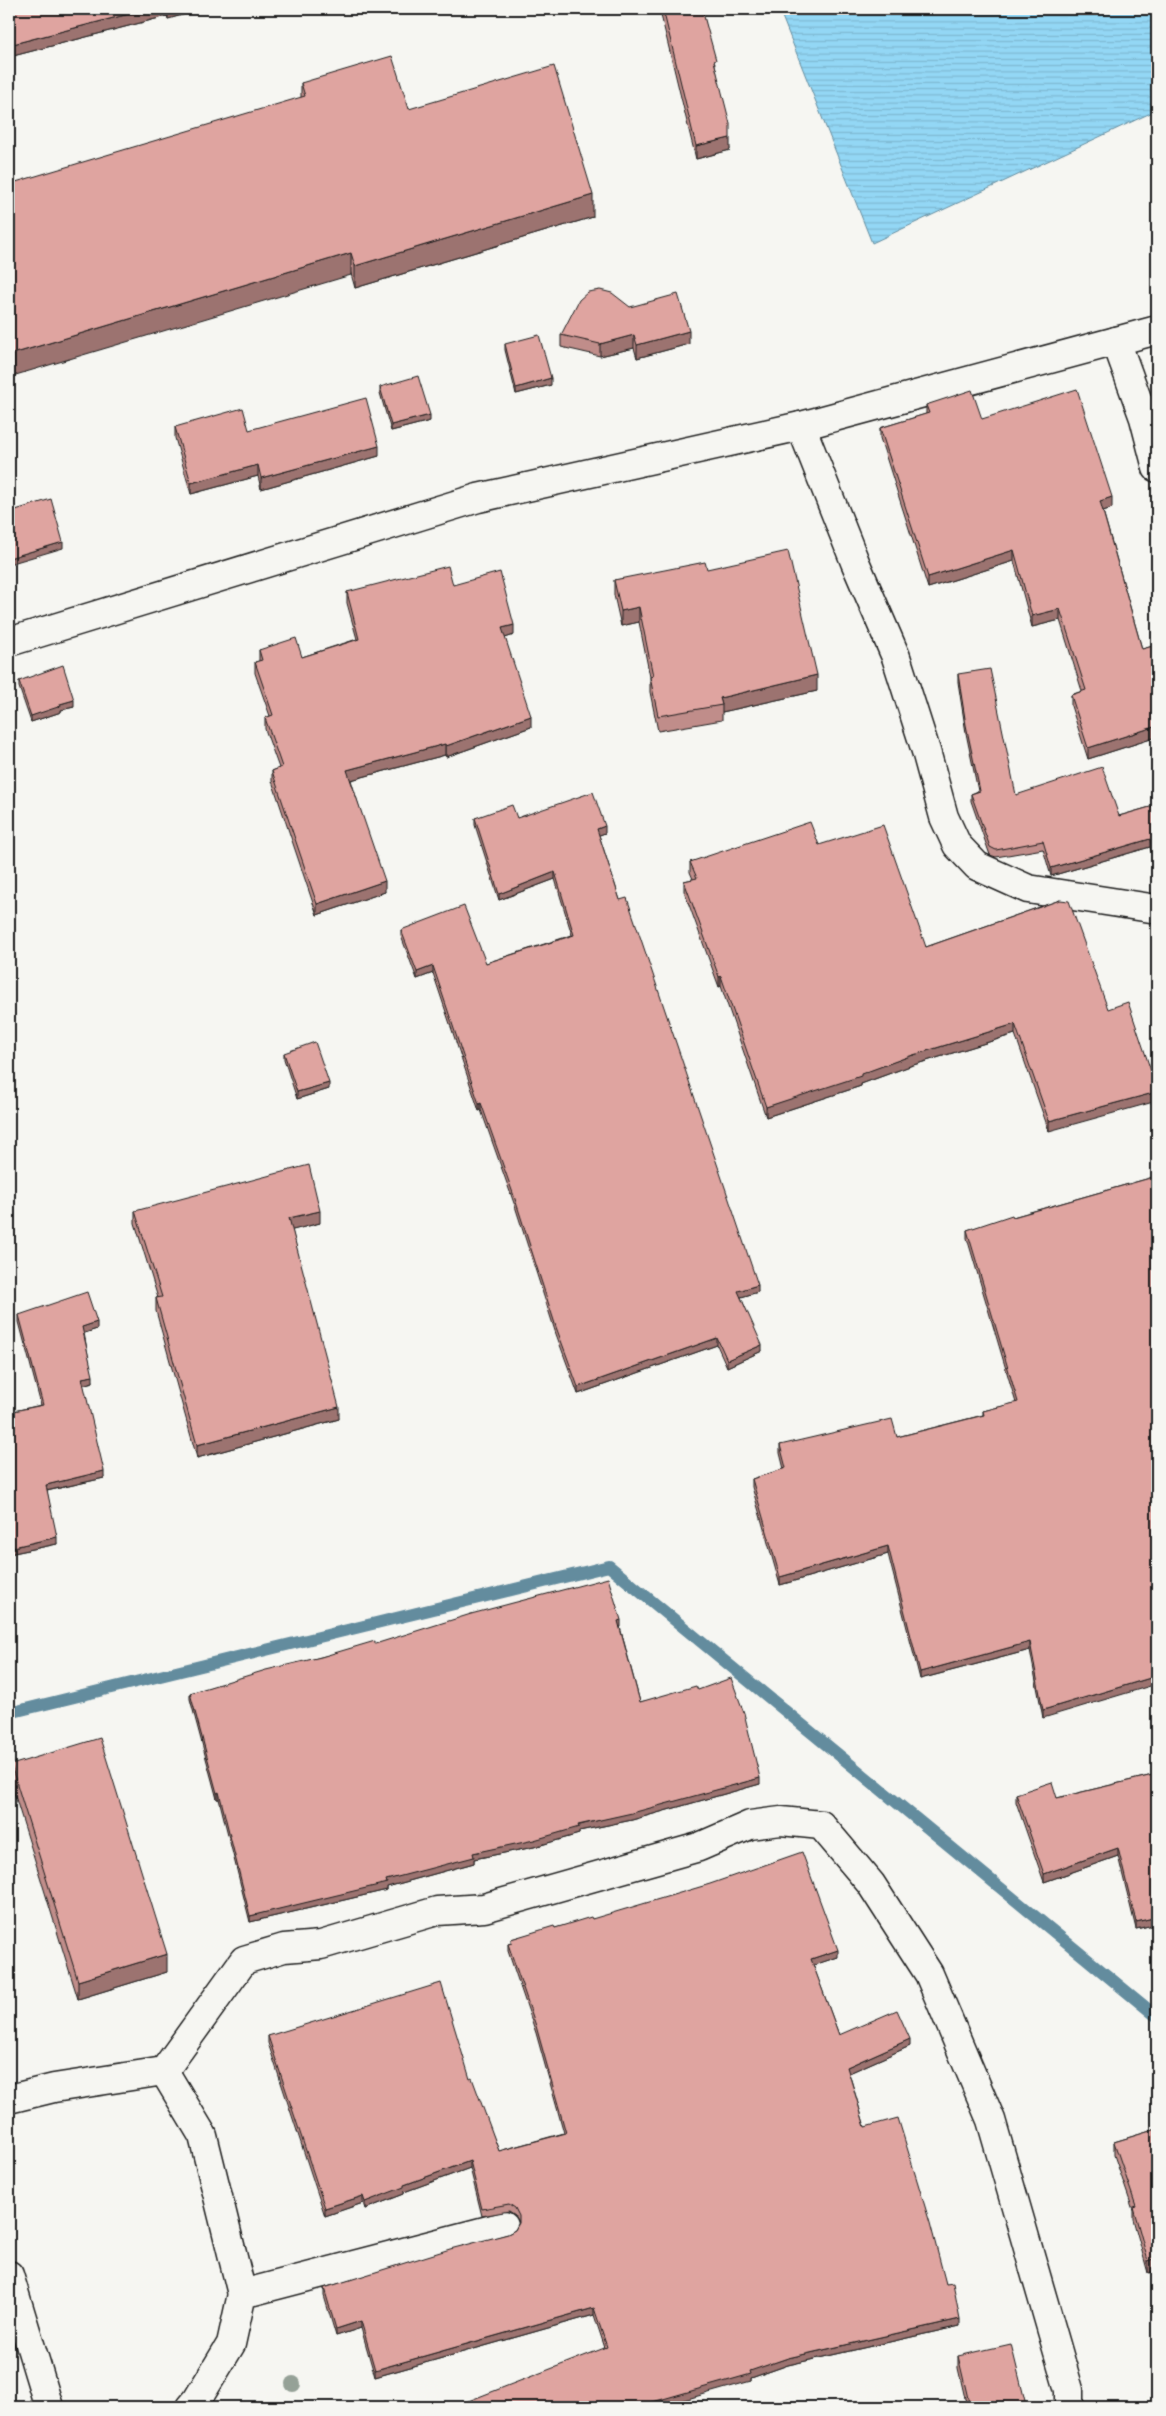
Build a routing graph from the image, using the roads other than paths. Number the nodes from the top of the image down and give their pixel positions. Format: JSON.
{"nodes":[{"id":1,"x":1157,"y":330,"type":"edge"},
{"id":2,"x":1116,"y":340,"type":"junction"},
{"id":3,"x":801,"y":426,"type":"junction"},
{"id":4,"x":1157,"y":468,"type":"edge"},
{"id":5,"x":9,"y":642,"type":"edge"},
{"id":6,"x":1157,"y":909,"type":"edge"},
{"id":7,"x":164,"y":2071,"type":"junction"},
{"id":8,"x":9,"y":2099,"type":"edge"},
{"id":9,"x":504,"y":2226,"type":"dead end"},
{"id":10,"x":9,"y":2275,"type":"edge"},
{"id":11,"x":242,"y":2294,"type":"junction"},
{"id":12,"x":49,"y":2407,"type":"edge"},
{"id":13,"x":190,"y":2407,"type":"edge"},
{"id":14,"x":1069,"y":2407,"type":"edge"}],
"edges":[{"from":1,"to":2,"type":"street"},
{"from":2,"to":3,"type":"street"},
{"from":2,"to":4,"type":"street"},
{"from":3,"to":5,"type":"street"},
{"from":3,"to":6,"type":"street"},
{"from":7,"to":8,"type":"street"},
{"from":7,"to":11,"type":"street"},
{"from":7,"to":14,"type":"street"},
{"from":9,"to":11,"type":"street"},
{"from":10,"to":12,"type":"street"},
{"from":11,"to":13,"type":"street"}]}
